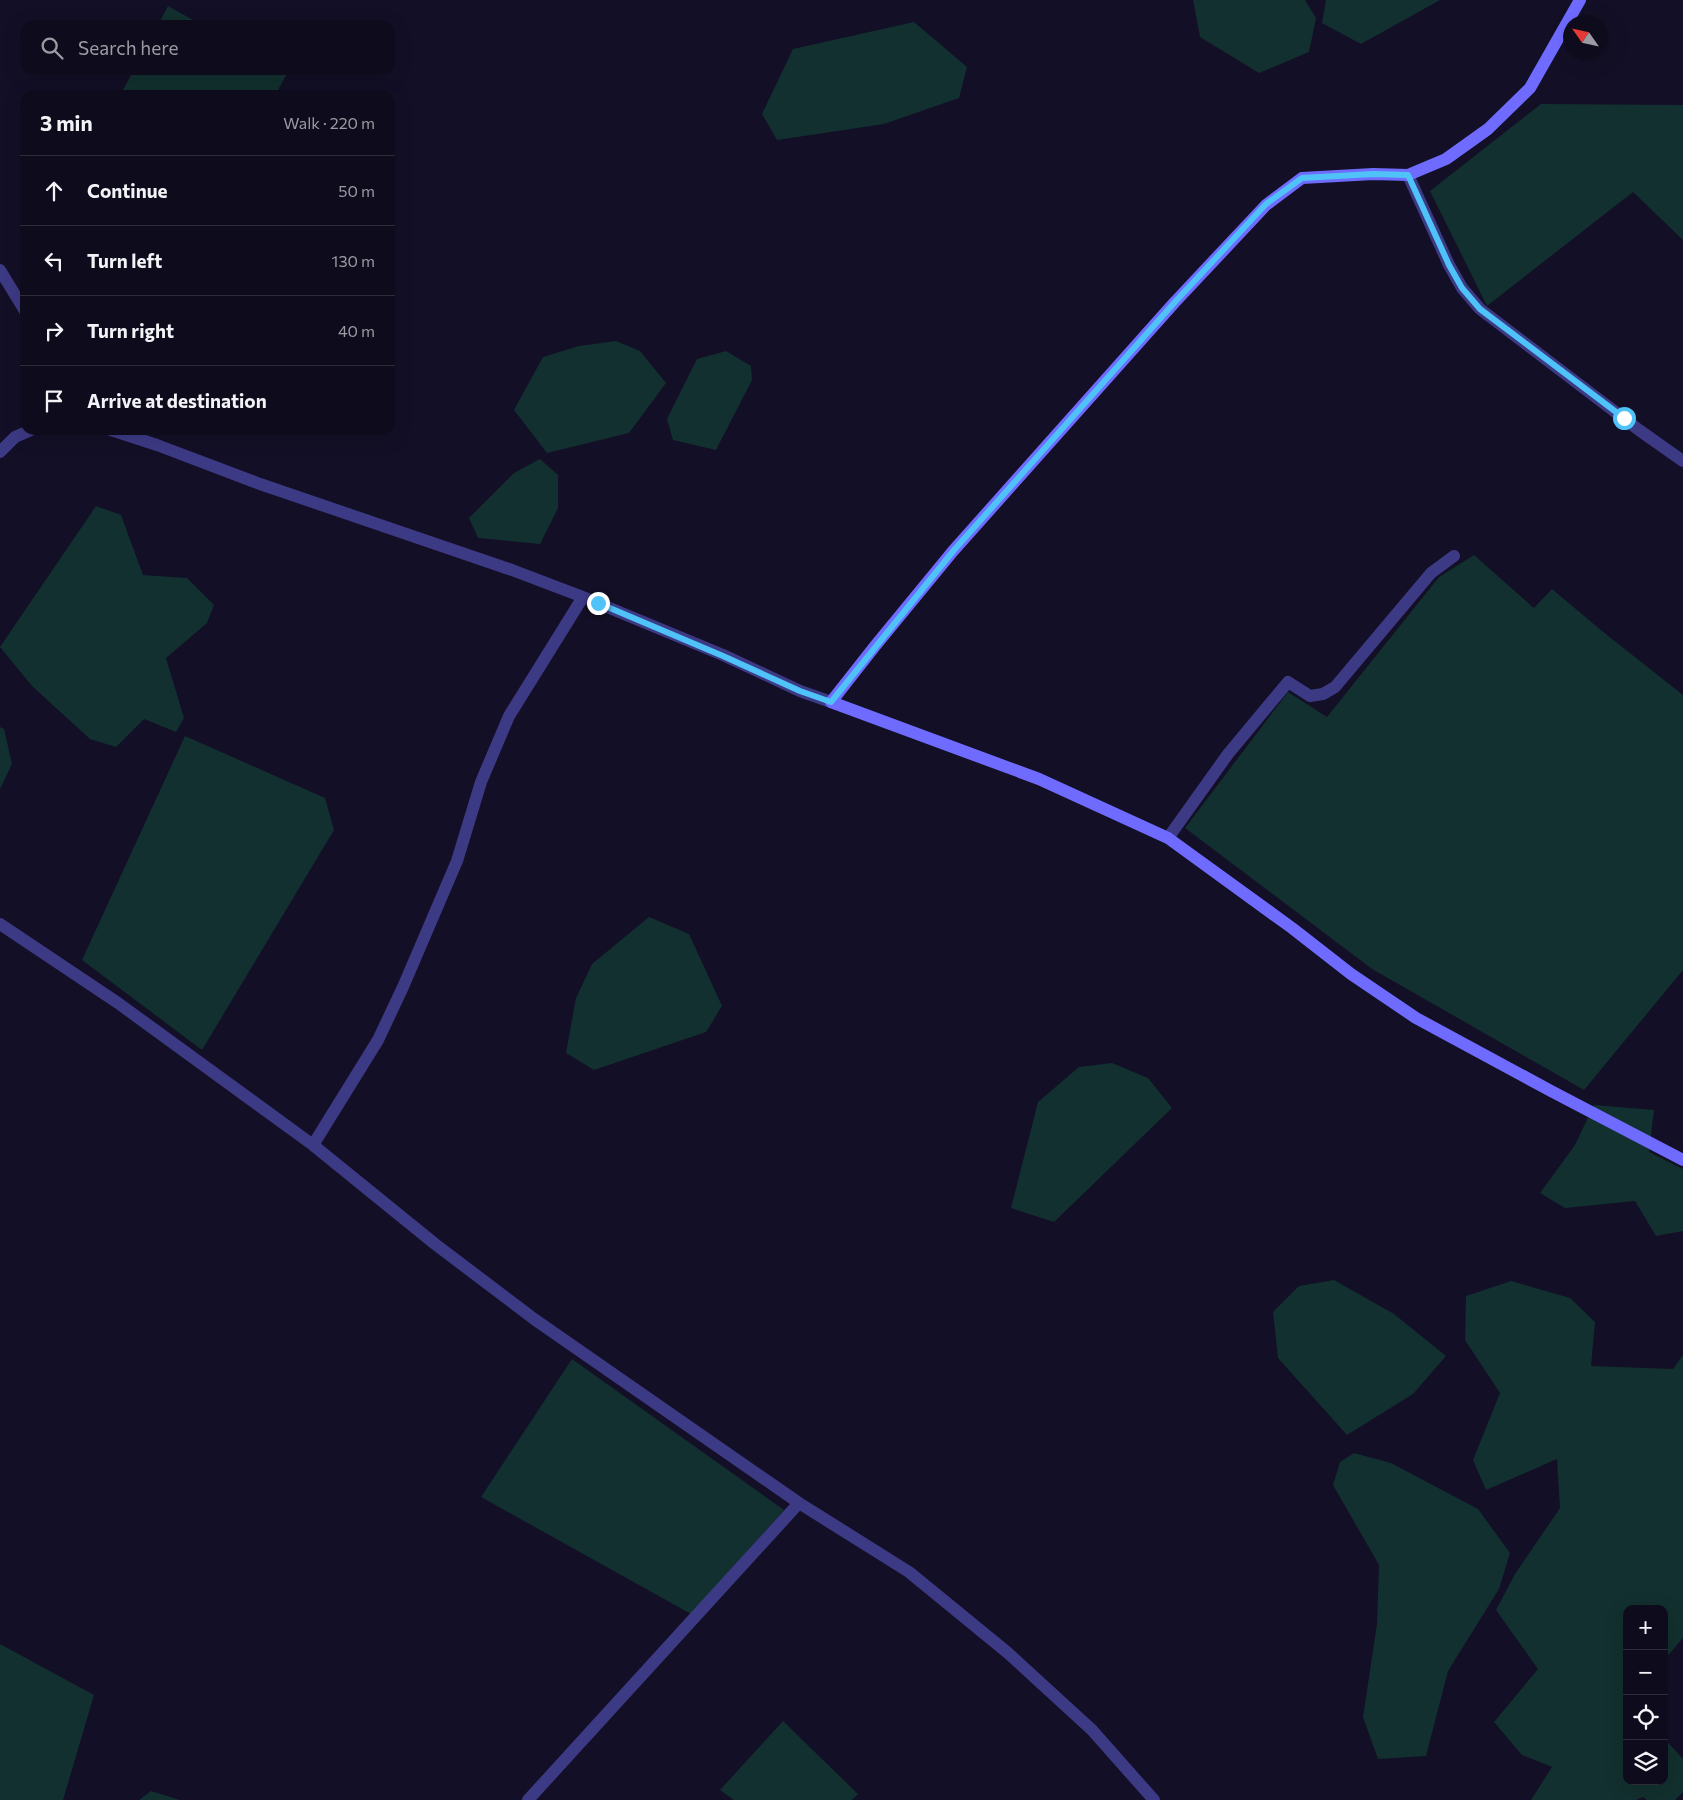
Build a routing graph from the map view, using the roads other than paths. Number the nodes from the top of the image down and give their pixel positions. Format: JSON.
{"nodes":[{"id":1,"x":1580,"y":0,"type":"edge"},
{"id":2,"x":1408,"y":175,"type":"junction"},
{"id":3,"x":0,"y":270,"type":"edge"},
{"id":4,"x":20,"y":303,"type":"edge"},
{"id":5,"x":20,"y":435,"type":"edge"},
{"id":6,"x":127,"y":435,"type":"edge"},
{"id":7,"x":0,"y":452,"type":"edge"},
{"id":8,"x":1683,"y":461,"type":"edge"},
{"id":9,"x":1454,"y":556,"type":"dead end"},
{"id":10,"x":583,"y":597,"type":"junction"},
{"id":11,"x":831,"y":702,"type":"junction"},
{"id":12,"x":1168,"y":838,"type":"junction"},
{"id":13,"x":0,"y":924,"type":"edge"},
{"id":14,"x":313,"y":1145,"type":"junction"},
{"id":15,"x":1683,"y":1160,"type":"edge"},
{"id":16,"x":799,"y":1503,"type":"junction"},
{"id":17,"x":528,"y":1800,"type":"edge"},
{"id":18,"x":1154,"y":1800,"type":"edge"}],
"edges":[{"from":1,"to":2,"type":"street"},
{"from":2,"to":8,"type":"street"},
{"from":2,"to":11,"type":"street"},
{"from":3,"to":4,"type":"street"},
{"from":5,"to":7,"type":"street"},
{"from":6,"to":10,"type":"street"},
{"from":9,"to":12,"type":"street"},
{"from":10,"to":11,"type":"street"},
{"from":10,"to":14,"type":"street"},
{"from":11,"to":12,"type":"street"},
{"from":12,"to":15,"type":"street"},
{"from":13,"to":14,"type":"street"},
{"from":14,"to":16,"type":"street"},
{"from":16,"to":17,"type":"street"},
{"from":16,"to":18,"type":"street"}]}
